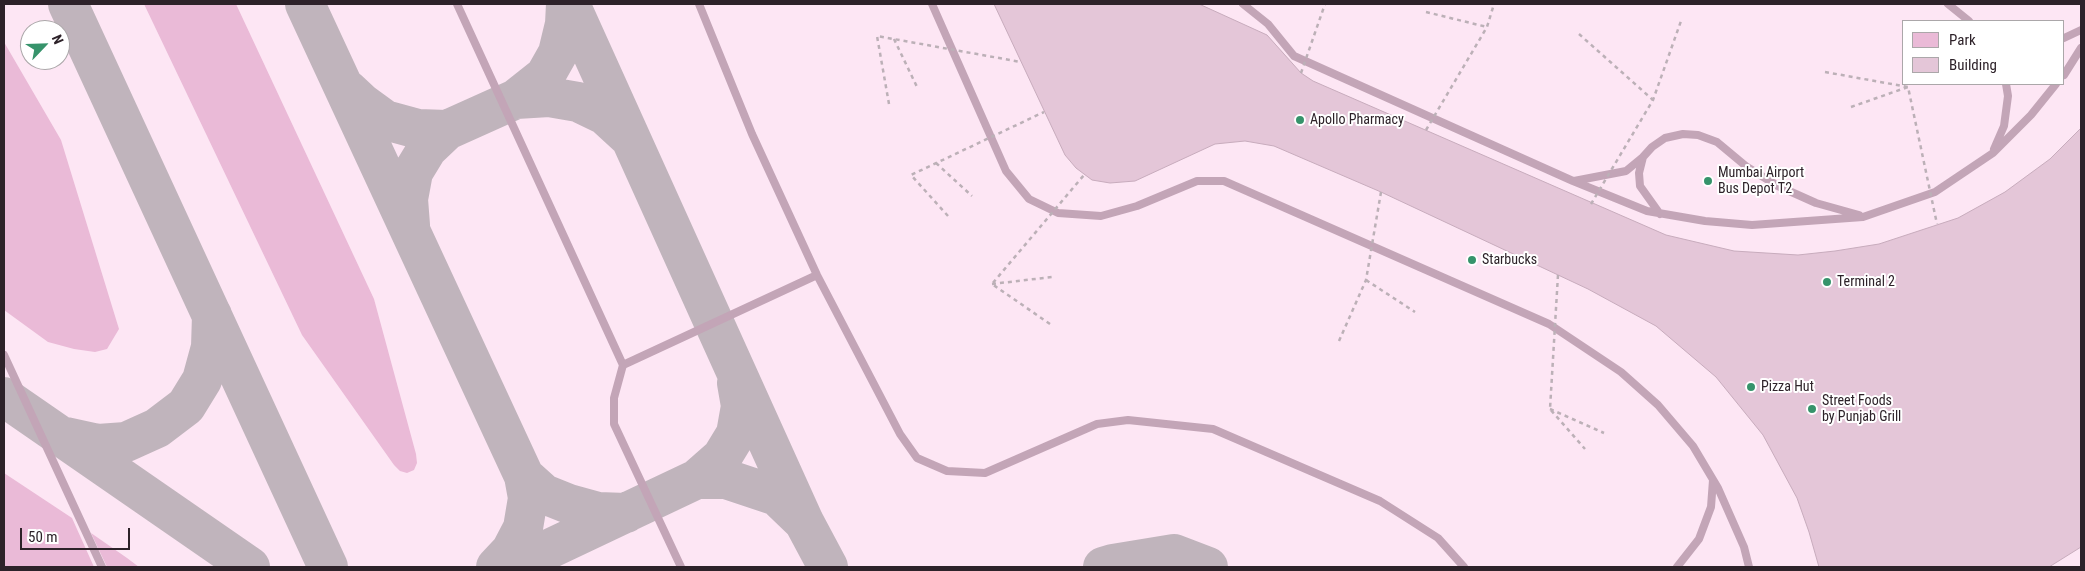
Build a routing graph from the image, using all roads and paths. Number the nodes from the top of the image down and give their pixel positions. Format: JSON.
{"nodes":[{"id":1,"x":457,"y":4,"type":"edge"},
{"id":2,"x":699,"y":4,"type":"edge"},
{"id":3,"x":932,"y":4,"type":"edge"},
{"id":4,"x":1243,"y":4,"type":"edge"},
{"id":5,"x":1326,"y":4,"type":"edge"},
{"id":6,"x":1494,"y":4,"type":"edge"},
{"id":7,"x":1948,"y":4,"type":"edge"},
{"id":8,"x":1426,"y":12,"type":"dead end"},
{"id":9,"x":1968,"y":20,"type":"edge"},
{"id":10,"x":1681,"y":21,"type":"dead end"},
{"id":11,"x":1487,"y":26,"type":"junction"},
{"id":12,"x":2081,"y":30,"type":"edge"},
{"id":13,"x":1579,"y":34,"type":"dead end"},
{"id":14,"x":2065,"y":38,"type":"edge"},
{"id":15,"x":894,"y":39,"type":"junction"},
{"id":16,"x":2081,"y":48,"type":"edge"},
{"id":17,"x":1021,"y":62,"type":"dead end"},
{"id":18,"x":1825,"y":72,"type":"dead end"},
{"id":19,"x":1300,"y":73,"type":"dead end"},
{"id":20,"x":2065,"y":73,"type":"edge"},
{"id":21,"x":2006,"y":85,"type":"edge"},
{"id":22,"x":2055,"y":85,"type":"edge"},
{"id":23,"x":1908,"y":88,"type":"junction"},
{"id":24,"x":918,"y":89,"type":"dead end"},
{"id":25,"x":1653,"y":100,"type":"junction"},
{"id":26,"x":889,"y":104,"type":"dead end"},
{"id":27,"x":1851,"y":107,"type":"dead end"},
{"id":28,"x":1044,"y":112,"type":"dead end"},
{"id":29,"x":1426,"y":130,"type":"dead end"},
{"id":30,"x":1993,"y":153,"type":"junction"},
{"id":31,"x":1644,"y":157,"type":"junction"},
{"id":32,"x":936,"y":163,"type":"junction"},
{"id":33,"x":1084,"y":174,"type":"dead end"},
{"id":34,"x":1573,"y":182,"type":"junction"},
{"id":35,"x":1381,"y":192,"type":"dead end"},
{"id":36,"x":972,"y":196,"type":"dead end"},
{"id":37,"x":1590,"y":204,"type":"dead end"},
{"id":38,"x":1660,"y":214,"type":"junction"},
{"id":39,"x":948,"y":216,"type":"dead end"},
{"id":40,"x":1863,"y":217,"type":"junction"},
{"id":41,"x":1937,"y":224,"type":"dead end"},
{"id":42,"x":818,"y":275,"type":"junction"},
{"id":43,"x":1558,"y":275,"type":"dead end"},
{"id":44,"x":1052,"y":277,"type":"dead end"},
{"id":45,"x":1366,"y":280,"type":"junction"},
{"id":46,"x":992,"y":284,"type":"junction"},
{"id":47,"x":1415,"y":312,"type":"dead end"},
{"id":48,"x":1050,"y":324,"type":"dead end"},
{"id":49,"x":1339,"y":341,"type":"dead end"},
{"id":50,"x":4,"y":355,"type":"edge"},
{"id":51,"x":623,"y":364,"type":"junction"},
{"id":52,"x":1550,"y":409,"type":"junction"},
{"id":53,"x":1604,"y":433,"type":"dead end"},
{"id":54,"x":1585,"y":448,"type":"dead end"},
{"id":55,"x":1713,"y":479,"type":"junction"},
{"id":56,"x":102,"y":567,"type":"edge"},
{"id":57,"x":681,"y":567,"type":"edge"},
{"id":58,"x":1464,"y":567,"type":"edge"},
{"id":59,"x":1678,"y":567,"type":"edge"},
{"id":60,"x":1749,"y":567,"type":"edge"}],
"edges":[{"from":1,"to":51,"type":"lane"},
{"from":2,"to":42,"type":"lane"},
{"from":3,"to":55,"type":"lane"},
{"from":4,"to":34,"type":"lane"},
{"from":5,"to":19,"type":"path","bridge":true},
{"from":6,"to":11,"type":"path","bridge":true},
{"from":7,"to":9,"type":"lane"},
{"from":8,"to":11,"type":"path"},
{"from":10,"to":25,"type":"path","bridge":true},
{"from":11,"to":29,"type":"path","bridge":true},
{"from":12,"to":14,"type":"lane"},
{"from":13,"to":25,"type":"path"},
{"from":15,"to":17,"type":"path","bridge":true},
{"from":15,"to":24,"type":"path"},
{"from":15,"to":26,"type":"path","bridge":true},
{"from":16,"to":20,"type":"lane"},
{"from":18,"to":23,"type":"path","bridge":true},
{"from":21,"to":30,"type":"lane"},
{"from":22,"to":30,"type":"lane"},
{"from":23,"to":27,"type":"path"},
{"from":23,"to":41,"type":"path","bridge":true},
{"from":25,"to":37,"type":"path","bridge":true},
{"from":28,"to":32,"type":"path","bridge":true},
{"from":30,"to":40,"type":"lane"},
{"from":31,"to":34,"type":"lane"},
{"from":31,"to":38,"type":"lane"},
{"from":31,"to":40,"type":"lane"},
{"from":32,"to":36,"type":"path"},
{"from":32,"to":39,"type":"path","bridge":true},
{"from":33,"to":46,"type":"path","bridge":true},
{"from":34,"to":38,"type":"lane"},
{"from":35,"to":45,"type":"path","bridge":true},
{"from":38,"to":40,"type":"lane"},
{"from":42,"to":51,"type":"lane"},
{"from":42,"to":58,"type":"lane"},
{"from":43,"to":52,"type":"path","bridge":true},
{"from":44,"to":46,"type":"path"},
{"from":45,"to":47,"type":"path"},
{"from":45,"to":49,"type":"path","bridge":true},
{"from":46,"to":48,"type":"path","bridge":true},
{"from":50,"to":56,"type":"lane"},
{"from":51,"to":57,"type":"lane"},
{"from":52,"to":53,"type":"path"},
{"from":52,"to":54,"type":"path","bridge":true},
{"from":55,"to":59,"type":"lane"},
{"from":55,"to":60,"type":"lane"}]}
